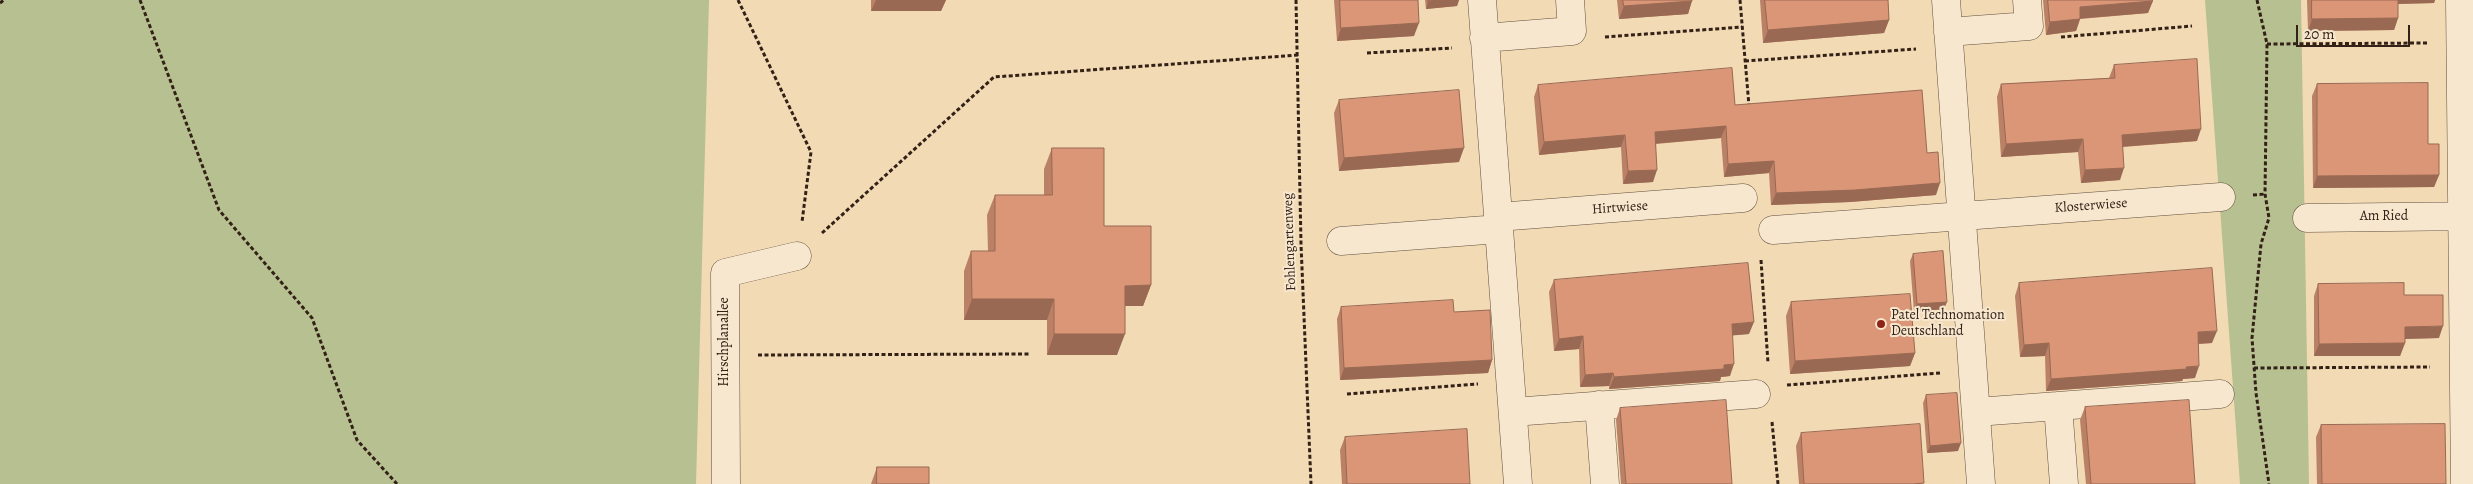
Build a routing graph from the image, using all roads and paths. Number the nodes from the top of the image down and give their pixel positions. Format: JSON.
{"nodes":[{"id":1,"x":4,"y":0,"type":"edge"},
{"id":2,"x":140,"y":0,"type":"edge"},
{"id":3,"x":738,"y":0,"type":"edge"},
{"id":4,"x":1296,"y":0,"type":"edge"},
{"id":5,"x":1482,"y":0,"type":"edge"},
{"id":6,"x":1570,"y":0,"type":"edge"},
{"id":7,"x":1946,"y":0,"type":"edge"},
{"id":8,"x":2258,"y":0,"type":"edge"},
{"id":9,"x":2460,"y":0,"type":"edge"},
{"id":10,"x":0,"y":3,"type":"edge"},
{"id":11,"x":2028,"y":13,"type":"edge"},
{"id":12,"x":2192,"y":26,"type":"dead end"},
{"id":13,"x":1742,"y":27,"type":"dead end"},
{"id":14,"x":1572,"y":32,"type":"junction"},
{"id":15,"x":1949,"y":39,"type":"junction"},
{"id":16,"x":1485,"y":42,"type":"junction"},
{"id":17,"x":2467,"y":43,"type":"edge"},
{"id":18,"x":2267,"y":44,"type":"junction"},
{"id":19,"x":1367,"y":53,"type":"dead end"},
{"id":20,"x":1298,"y":56,"type":"junction"},
{"id":21,"x":1745,"y":61,"type":"dead end"},
{"id":22,"x":2221,"y":197,"type":"dead end"},
{"id":23,"x":1743,"y":198,"type":"dead end"},
{"id":24,"x":1962,"y":216,"type":"junction"},
{"id":25,"x":2468,"y":216,"type":"edge"},
{"id":26,"x":2307,"y":218,"type":"dead end"},
{"id":27,"x":1498,"y":223,"type":"junction"},
{"id":28,"x":1773,"y":230,"type":"dead end"},
{"id":29,"x":1341,"y":240,"type":"dead end"},
{"id":30,"x":797,"y":256,"type":"junction"},
{"id":31,"x":1030,"y":354,"type":"dead end"},
{"id":32,"x":725,"y":355,"type":"junction"},
{"id":33,"x":2464,"y":366,"type":"junction"},
{"id":34,"x":2254,"y":368,"type":"junction"},
{"id":35,"x":1973,"y":371,"type":"junction"},
{"id":36,"x":1510,"y":381,"type":"junction"},
{"id":37,"x":1768,"y":390,"type":"joint"},
{"id":38,"x":1347,"y":394,"type":"dead end"},
{"id":39,"x":2220,"y":394,"type":"dead end"},
{"id":40,"x":1598,"y":405,"type":"junction"},
{"id":41,"x":2058,"y":406,"type":"junction"},
{"id":42,"x":2468,"y":411,"type":"edge"},
{"id":43,"x":1512,"y":412,"type":"junction"},
{"id":44,"x":1976,"y":412,"type":"junction"},
{"id":45,"x":397,"y":484,"type":"edge"},
{"id":46,"x":726,"y":484,"type":"edge"},
{"id":47,"x":1311,"y":484,"type":"edge"},
{"id":48,"x":1518,"y":484,"type":"edge"},
{"id":49,"x":1605,"y":484,"type":"edge"},
{"id":50,"x":1982,"y":484,"type":"edge"},
{"id":51,"x":2064,"y":484,"type":"edge"},
{"id":52,"x":2269,"y":484,"type":"edge"},
{"id":53,"x":2465,"y":484,"type":"edge"}],
"edges":[{"from":1,"to":10,"type":"path"},
{"from":2,"to":45,"type":"path"},
{"from":3,"to":30,"type":"path"},
{"from":4,"to":20,"type":"path","name":"Fohlengartenweg"},
{"from":5,"to":16,"type":"street"},
{"from":6,"to":14,"type":"street"},
{"from":7,"to":15,"type":"street"},
{"from":8,"to":18,"type":"path"},
{"from":9,"to":17,"type":"street"},
{"from":11,"to":12,"type":"path"},
{"from":11,"to":15,"type":"street"},
{"from":13,"to":14,"type":"path"},
{"from":14,"to":16,"type":"street"},
{"from":15,"to":21,"type":"path"},
{"from":15,"to":24,"type":"street"},
{"from":16,"to":19,"type":"path"},
{"from":16,"to":27,"type":"street"},
{"from":17,"to":18,"type":"path"},
{"from":17,"to":25,"type":"street"},
{"from":18,"to":34,"type":"path"},
{"from":20,"to":30,"type":"path"},
{"from":20,"to":47,"type":"path","name":"Fohlengartenweg"},
{"from":22,"to":24,"type":"street","name":"Klosterwiese"},
{"from":23,"to":27,"type":"street","name":"Hirtwiese"},
{"from":24,"to":28,"type":"street","name":"Klosterwiese"},
{"from":24,"to":35,"type":"street"},
{"from":25,"to":26,"type":"street","name":"Am Ried"},
{"from":25,"to":33,"type":"street"},
{"from":27,"to":29,"type":"street","name":"Hirtwiese"},
{"from":27,"to":36,"type":"street"},
{"from":30,"to":32,"type":"street","name":"Hirschplanallee"},
{"from":31,"to":32,"type":"path"},
{"from":32,"to":46,"type":"street","name":"Hirschplanallee"},
{"from":33,"to":34,"type":"path"},
{"from":33,"to":42,"type":"street"},
{"from":34,"to":52,"type":"path"},
{"from":35,"to":37,"type":"path"},
{"from":35,"to":44,"type":"street"},
{"from":36,"to":38,"type":"path"},
{"from":36,"to":43,"type":"street"},
{"from":37,"to":40,"type":"street"},
{"from":39,"to":41,"type":"street"},
{"from":40,"to":43,"type":"street"},
{"from":40,"to":49,"type":"street"},
{"from":41,"to":44,"type":"street"},
{"from":41,"to":51,"type":"street"},
{"from":42,"to":53,"type":"street"},
{"from":43,"to":48,"type":"street"},
{"from":44,"to":50,"type":"street"}]}
